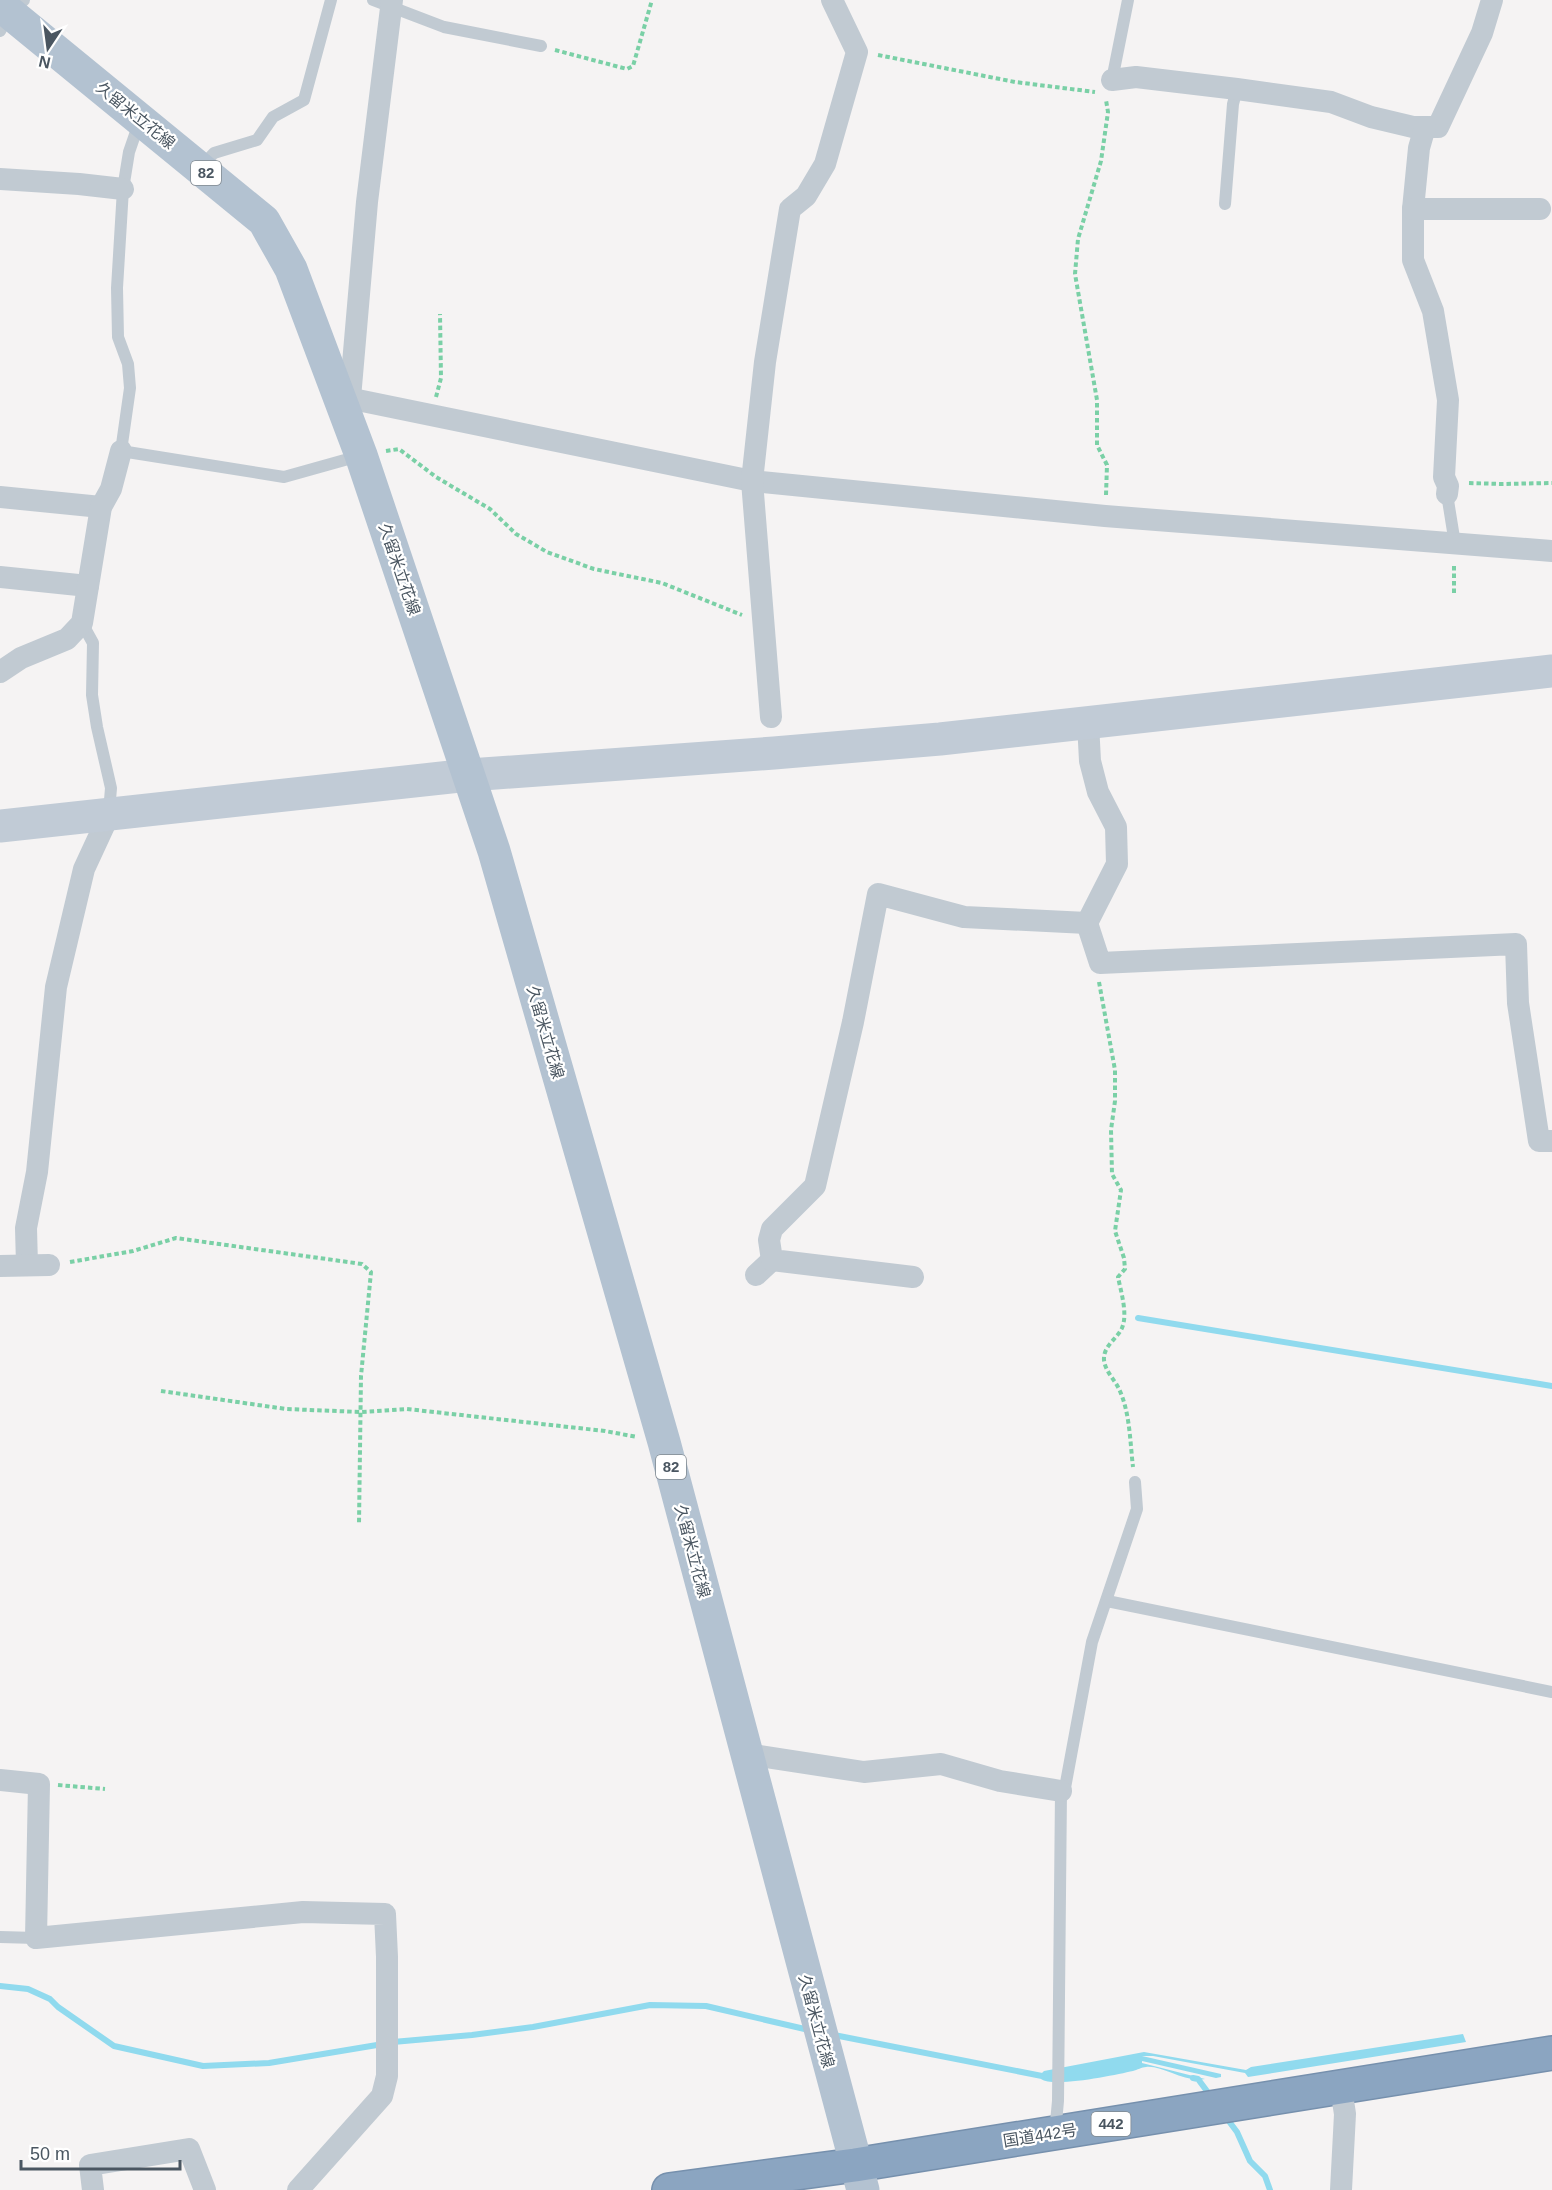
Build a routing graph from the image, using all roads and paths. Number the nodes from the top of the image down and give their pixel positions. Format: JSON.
{"nodes":[{"id":1,"x":331,"y":0,"type":"edge"},
{"id":2,"x":652,"y":0,"type":"edge"},
{"id":3,"x":832,"y":0,"type":"edge"},
{"id":4,"x":1128,"y":0,"type":"edge"},
{"id":5,"x":1492,"y":0,"type":"edge"},
{"id":6,"x":385,"y":2,"type":"edge"},
{"id":7,"x":9,"y":12,"type":"edge"},
{"id":8,"x":541,"y":46,"type":"joint"},
{"id":9,"x":856,"y":52,"type":"junction"},
{"id":10,"x":1109,"y":84,"type":"junction"},
{"id":11,"x":1237,"y":89,"type":"junction"},
{"id":12,"x":140,"y":119,"type":"junction"},
{"id":13,"x":1425,"y":127,"type":"junction"},
{"id":14,"x":200,"y":168,"type":"junction"},
{"id":15,"x":0,"y":179,"type":"edge"},
{"id":16,"x":123,"y":189,"type":"junction"},
{"id":17,"x":1225,"y":204,"type":"dead end"},
{"id":18,"x":1413,"y":209,"type":"junction"},
{"id":19,"x":1540,"y":209,"type":"dead end"},
{"id":20,"x":440,"y":314,"type":"dead end"},
{"id":21,"x":344,"y":397,"type":"junction"},
{"id":22,"x":432,"y":415,"type":"junction"},
{"id":23,"x":121,"y":451,"type":"junction"},
{"id":24,"x":362,"y":455,"type":"junction"},
{"id":25,"x":752,"y":482,"type":"junction"},
{"id":26,"x":1552,"y":483,"type":"edge"},
{"id":27,"x":1446,"y":488,"type":"junction"},
{"id":28,"x":0,"y":496,"type":"edge"},
{"id":29,"x":101,"y":507,"type":"junction"},
{"id":30,"x":1105,"y":516,"type":"junction"},
{"id":31,"x":1455,"y":544,"type":"junction"},
{"id":32,"x":1552,"y":551,"type":"edge"},
{"id":33,"x":0,"y":577,"type":"edge"},
{"id":34,"x":88,"y":586,"type":"junction"},
{"id":35,"x":1454,"y":592,"type":"dead end"},
{"id":36,"x":763,"y":621,"type":"junction"},
{"id":37,"x":82,"y":623,"type":"junction"},
{"id":38,"x":1552,"y":671,"type":"edge"},
{"id":39,"x":0,"y":672,"type":"edge"},
{"id":40,"x":771,"y":717,"type":"dead end"},
{"id":41,"x":1088,"y":723,"type":"junction"},
{"id":42,"x":469,"y":775,"type":"junction"},
{"id":43,"x":109,"y":815,"type":"junction"},
{"id":44,"x":0,"y":826,"type":"edge"},
{"id":45,"x":1087,"y":923,"type":"junction"},
{"id":46,"x":1100,"y":963,"type":"junction"},
{"id":47,"x":1552,"y":1141,"type":"edge"},
{"id":48,"x":38,"y":1265,"type":"junction"},
{"id":49,"x":0,"y":1266,"type":"edge"},
{"id":50,"x":913,"y":1278,"type":"dead end"},
{"id":51,"x":161,"y":1390,"type":"dead end"},
{"id":52,"x":361,"y":1412,"type":"junction"},
{"id":53,"x":664,"y":1442,"type":"junction"},
{"id":54,"x":1135,"y":1482,"type":"joint"},
{"id":55,"x":359,"y":1523,"type":"dead end"},
{"id":56,"x":1107,"y":1601,"type":"junction"},
{"id":57,"x":1552,"y":1692,"type":"edge"},
{"id":58,"x":747,"y":1754,"type":"junction"},
{"id":59,"x":0,"y":1780,"type":"edge"},
{"id":60,"x":39,"y":1784,"type":"junction"},
{"id":61,"x":105,"y":1789,"type":"dead end"},
{"id":62,"x":1061,"y":1791,"type":"junction"},
{"id":63,"x":0,"y":1937,"type":"edge"},
{"id":64,"x":36,"y":1938,"type":"junction"},
{"id":65,"x":1552,"y":2054,"type":"edge"},
{"id":66,"x":1341,"y":2088,"type":"junction"},
{"id":67,"x":1055,"y":2133,"type":"junction"},
{"id":68,"x":859,"y":2177,"type":"edge"},
{"id":69,"x":93,"y":2190,"type":"edge"},
{"id":70,"x":205,"y":2190,"type":"edge"},
{"id":71,"x":298,"y":2190,"type":"edge"},
{"id":72,"x":669,"y":2190,"type":"edge"},
{"id":73,"x":1341,"y":2190,"type":"edge"}],
"edges":[{"from":1,"to":14,"type":"lane"},
{"from":2,"to":8,"type":"path"},
{"from":3,"to":9,"type":"street"},
{"from":4,"to":10,"type":"lane"},
{"from":5,"to":13,"type":"street"},
{"from":6,"to":8,"type":"lane"},
{"from":6,"to":21,"type":"street"},
{"from":7,"to":12,"type":"main road","name":"久留米立花線","number":"82"},
{"from":9,"to":10,"type":"path"},
{"from":9,"to":25,"type":"street"},
{"from":10,"to":11,"type":"street"},
{"from":10,"to":30,"type":"path"},
{"from":11,"to":13,"type":"street"},
{"from":11,"to":17,"type":"lane"},
{"from":12,"to":14,"type":"main road","name":"久留米立花線","number":"82"},
{"from":12,"to":16,"type":"lane"},
{"from":13,"to":18,"type":"street"},
{"from":14,"to":21,"type":"main road","name":"久留米立花線","number":"82"},
{"from":15,"to":16,"type":"street"},
{"from":16,"to":23,"type":"lane"},
{"from":18,"to":19,"type":"street"},
{"from":18,"to":27,"type":"street"},
{"from":20,"to":22,"type":"path"},
{"from":21,"to":22,"type":"street"},
{"from":21,"to":24,"type":"main road","name":"久留米立花線","number":"82"},
{"from":22,"to":25,"type":"street"},
{"from":23,"to":24,"type":"lane"},
{"from":23,"to":29,"type":"street"},
{"from":24,"to":36,"type":"path"},
{"from":24,"to":42,"type":"main road","name":"久留米立花線","number":"82"},
{"from":25,"to":30,"type":"street"},
{"from":25,"to":36,"type":"street"},
{"from":26,"to":27,"type":"path"},
{"from":27,"to":31,"type":"lane"},
{"from":28,"to":29,"type":"street"},
{"from":29,"to":34,"type":"street"},
{"from":30,"to":31,"type":"street"},
{"from":31,"to":32,"type":"street"},
{"from":31,"to":35,"type":"path"},
{"from":33,"to":34,"type":"street"},
{"from":34,"to":37,"type":"street"},
{"from":36,"to":40,"type":"street"},
{"from":37,"to":39,"type":"street"},
{"from":37,"to":43,"type":"lane"},
{"from":38,"to":41,"type":"street"},
{"from":41,"to":42,"type":"street"},
{"from":41,"to":45,"type":"street"},
{"from":42,"to":43,"type":"street"},
{"from":42,"to":53,"type":"main road","name":"久留米立花線","number":"82"},
{"from":43,"to":44,"type":"street"},
{"from":43,"to":48,"type":"street"},
{"from":45,"to":46,"type":"street"},
{"from":45,"to":50,"type":"street"},
{"from":46,"to":47,"type":"street"},
{"from":46,"to":54,"type":"path"},
{"from":48,"to":49,"type":"street"},
{"from":48,"to":52,"type":"path"},
{"from":51,"to":52,"type":"path"},
{"from":52,"to":53,"type":"path"},
{"from":52,"to":55,"type":"path"},
{"from":53,"to":58,"type":"main road","name":"久留米立花線","number":"82"},
{"from":54,"to":56,"type":"lane"},
{"from":56,"to":57,"type":"lane"},
{"from":56,"to":62,"type":"lane"},
{"from":58,"to":62,"type":"street"},
{"from":58,"to":68,"type":"main road","name":"久留米立花線","number":"82"},
{"from":59,"to":60,"type":"street"},
{"from":60,"to":61,"type":"path"},
{"from":60,"to":64,"type":"street"},
{"from":62,"to":67,"type":"lane"},
{"from":63,"to":64,"type":"lane"},
{"from":64,"to":71,"type":"street"},
{"from":65,"to":66,"type":"highway","name":"国道442号","number":"442"},
{"from":66,"to":67,"type":"highway","name":"国道442号","number":"442"},
{"from":66,"to":73,"type":"street"},
{"from":67,"to":68,"type":"highway","name":"国道442号","number":"442"},
{"from":68,"to":72,"type":"highway","name":"国道442号","number":"442"},
{"from":69,"to":70,"type":"street"}]}
